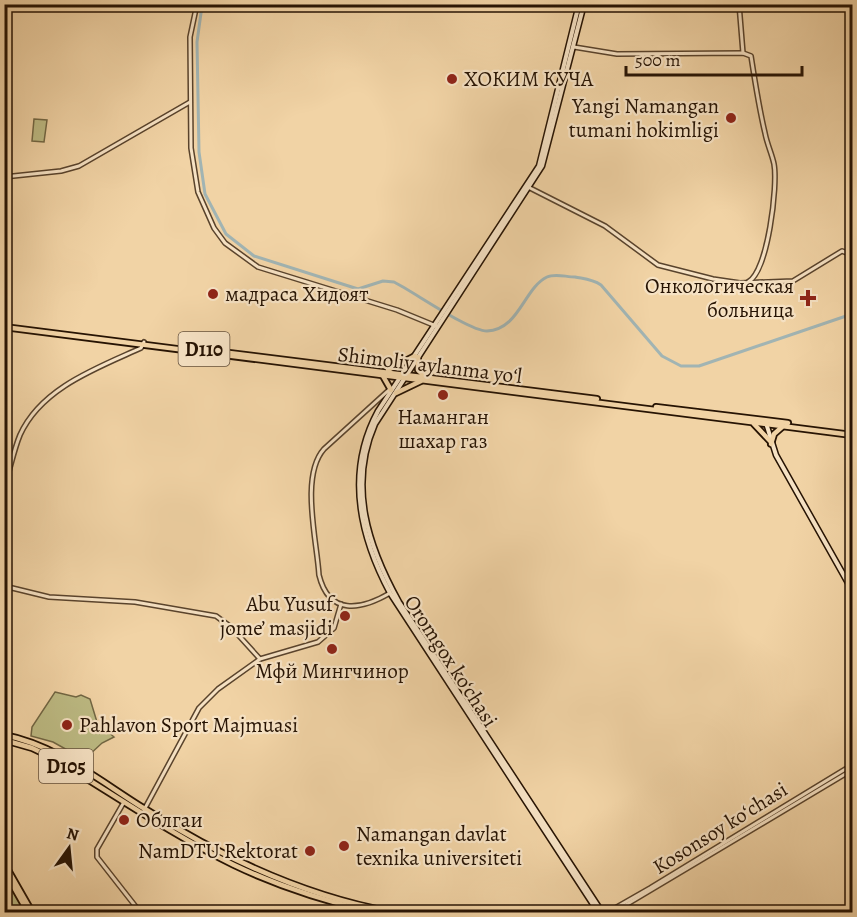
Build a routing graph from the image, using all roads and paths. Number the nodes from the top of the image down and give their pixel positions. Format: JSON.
{"nodes":[{"id":1,"x":198,"y":4,"type":"edge"},
{"id":2,"x":579,"y":4,"type":"edge"},
{"id":3,"x":584,"y":4,"type":"edge"},
{"id":4,"x":739,"y":4,"type":"edge"},
{"id":5,"x":574,"y":47,"type":"junction"},
{"id":6,"x":742,"y":53,"type":"junction"},
{"id":7,"x":190,"y":102,"type":"junction"},
{"id":8,"x":4,"y":177,"type":"edge"},
{"id":9,"x":528,"y":187,"type":"junction"},
{"id":10,"x":852,"y":255,"type":"edge"},
{"id":11,"x":748,"y":282,"type":"junction"},
{"id":12,"x":4,"y":326,"type":"edge"},
{"id":13,"x":436,"y":327,"type":"junction"},
{"id":14,"x":144,"y":343,"type":"junction"},
{"id":15,"x":417,"y":356,"type":"junction"},
{"id":16,"x":383,"y":374,"type":"junction"},
{"id":17,"x":404,"y":376,"type":"junction"},
{"id":18,"x":424,"y":379,"type":"junction"},
{"id":19,"x":394,"y":391,"type":"junction"},
{"id":20,"x":385,"y":405,"type":"junction"},
{"id":21,"x":681,"y":411,"type":"junction"},
{"id":22,"x":752,"y":422,"type":"junction"},
{"id":23,"x":765,"y":422,"type":"junction"},
{"id":24,"x":783,"y":426,"type":"junction"},
{"id":25,"x":852,"y":434,"type":"edge"},
{"id":26,"x":771,"y":443,"type":"junction"},
{"id":27,"x":4,"y":488,"type":"edge"},
{"id":28,"x":4,"y":586,"type":"edge"},
{"id":29,"x":852,"y":590,"type":"edge"},
{"id":30,"x":390,"y":593,"type":"junction"},
{"id":31,"x":341,"y":604,"type":"junction"},
{"id":32,"x":260,"y":659,"type":"junction"},
{"id":33,"x":4,"y":735,"type":"edge"},
{"id":34,"x":4,"y":740,"type":"edge"},
{"id":35,"x":492,"y":748,"type":"junction"},
{"id":36,"x":852,"y":767,"type":"edge"},
{"id":37,"x":83,"y":774,"type":"junction"},
{"id":38,"x":124,"y":802,"type":"junction"},
{"id":39,"x":143,"y":811,"type":"junction"},
{"id":40,"x":4,"y":863,"type":"edge"},
{"id":41,"x":4,"y":870,"type":"edge"},
{"id":42,"x":18,"y":890,"type":"junction"},
{"id":43,"x":598,"y":911,"type":"edge"},
{"id":44,"x":618,"y":911,"type":"edge"},
{"id":45,"x":30,"y":912,"type":"edge"},
{"id":46,"x":140,"y":912,"type":"edge"},
{"id":47,"x":372,"y":912,"type":"edge"},
{"id":48,"x":392,"y":912,"type":"edge"}],
"edges":[{"from":1,"to":7,"type":"street"},
{"from":2,"to":9,"type":"main road"},
{"from":3,"to":5,"type":"main road"},
{"from":4,"to":6,"type":"street"},
{"from":5,"to":6,"type":"street"},
{"from":5,"to":9,"type":"main road"},
{"from":6,"to":11,"type":"street"},
{"from":7,"to":8,"type":"street"},
{"from":7,"to":13,"type":"street"},
{"from":9,"to":11,"type":"street"},
{"from":9,"to":13,"type":"main road"},
{"from":10,"to":11,"type":"street"},
{"from":12,"to":14,"type":"main road","name":"Shimoliy aylanma yoʻl","number":"D110"},
{"from":13,"to":15,"type":"main road"},
{"from":14,"to":16,"type":"main road","name":"Shimoliy aylanma yoʻl","number":"D110"},
{"from":14,"to":27,"type":"street"},
{"from":15,"to":16,"type":"main road"},
{"from":15,"to":17,"type":"main road"},
{"from":15,"to":18,"type":"main road"},
{"from":16,"to":17,"type":"main road","name":"Shimoliy aylanma yoʻl","number":"D110"},
{"from":16,"to":19,"type":"main road"},
{"from":17,"to":18,"type":"main road","name":"Shimoliy aylanma yoʻl","number":"D110"},
{"from":17,"to":19,"type":"main road"},
{"from":18,"to":19,"type":"main road"},
{"from":18,"to":21,"type":"main road","name":"Shimoliy aylanma yoʻl","number":"D110"},
{"from":19,"to":20,"type":"main road"},
{"from":19,"to":31,"type":"street"},
{"from":20,"to":30,"type":"main road","name":"Oromgox ko‘chasi"},
{"from":20,"to":35,"type":"main road","name":"Oromgox ko‘chasi"},
{"from":21,"to":22,"type":"main road","name":"Shimoliy aylanma yoʻl","number":"D110"},
{"from":21,"to":23,"type":"main road","name":"Shimoliy aylanma yoʻl","number":"D110"},
{"from":22,"to":23,"type":"main road","name":"Shimoliy aylanma yoʻl","number":"D110"},
{"from":22,"to":26,"type":"main road"},
{"from":23,"to":24,"type":"main road","name":"Shimoliy aylanma yoʻl","number":"D110"},
{"from":23,"to":25,"type":"main road","name":"Shimoliy aylanma yoʻl","number":"D110"},
{"from":23,"to":26,"type":"main road"},
{"from":24,"to":25,"type":"main road","name":"Shimoliy aylanma yoʻl","number":"D110"},
{"from":24,"to":26,"type":"main road"},
{"from":26,"to":29,"type":"main road"},
{"from":28,"to":32,"type":"street"},
{"from":30,"to":31,"type":"street"},
{"from":30,"to":35,"type":"main road","name":"Oromgox ko‘chasi"},
{"from":31,"to":32,"type":"street"},
{"from":32,"to":39,"type":"street"},
{"from":33,"to":37,"type":"main road","number":"D105"},
{"from":34,"to":37,"type":"main road","number":"D105"},
{"from":35,"to":43,"type":"main road","name":"Oromgox ko‘chasi"},
{"from":35,"to":43,"type":"main road","name":"Oromgox ko‘chasi"},
{"from":36,"to":43,"type":"street","name":"Kosonsoy koʻchasi"},
{"from":36,"to":44,"type":"street","name":"Kosonsoy koʻchasi"},
{"from":37,"to":38,"type":"main road","number":"D105"},
{"from":37,"to":39,"type":"main road","number":"D105"},
{"from":38,"to":39,"type":"main road","number":"D105"},
{"from":38,"to":46,"type":"street"},
{"from":39,"to":47,"type":"main road","number":"D105"},
{"from":39,"to":48,"type":"main road","number":"D105"},
{"from":40,"to":42,"type":"main road"},
{"from":41,"to":42,"type":"main road"},
{"from":42,"to":45,"type":"main road"}]}
